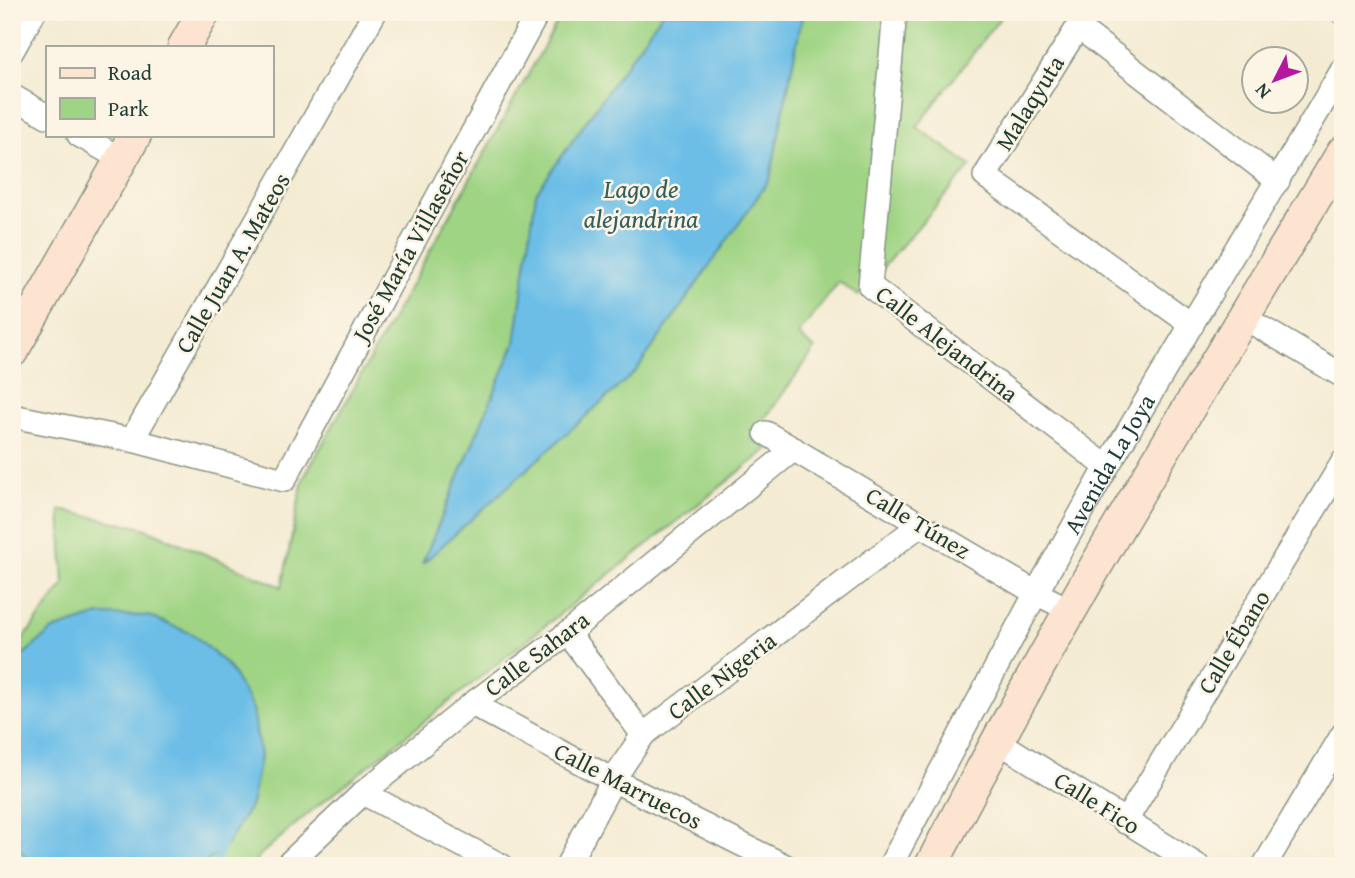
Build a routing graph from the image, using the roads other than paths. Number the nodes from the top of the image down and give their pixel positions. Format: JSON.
{"nodes":[{"id":1,"x":34,"y":12,"type":"edge"},
{"id":2,"x":204,"y":12,"type":"edge"},
{"id":3,"x":375,"y":12,"type":"edge"},
{"id":4,"x":538,"y":12,"type":"edge"},
{"id":5,"x":895,"y":12,"type":"edge"},
{"id":6,"x":185,"y":46,"type":"edge"},
{"id":7,"x":12,"y":51,"type":"edge"},
{"id":8,"x":1343,"y":69,"type":"edge"},
{"id":9,"x":12,"y":96,"type":"edge"},
{"id":10,"x":46,"y":115,"type":"edge"},
{"id":11,"x":83,"y":136,"type":"edge"},
{"id":12,"x":128,"y":147,"type":"edge"},
{"id":13,"x":1343,"y":152,"type":"edge"},
{"id":14,"x":1278,"y":181,"type":"junction"},
{"id":15,"x":1243,"y":317,"type":"junction"},
{"id":16,"x":1192,"y":325,"type":"junction"},
{"id":17,"x":12,"y":351,"type":"edge"},
{"id":18,"x":1343,"y":376,"type":"edge"},
{"id":19,"x":12,"y":416,"type":"edge"},
{"id":20,"x":766,"y":433,"type":"dead end"},
{"id":21,"x":132,"y":440,"type":"junction"},
{"id":22,"x":794,"y":449,"type":"junction"},
{"id":23,"x":1343,"y":462,"type":"edge"},
{"id":24,"x":1107,"y":467,"type":"junction"},
{"id":25,"x":920,"y":525,"type":"junction"},
{"id":26,"x":1036,"y":593,"type":"junction"},
{"id":27,"x":1072,"y":611,"type":"junction"},
{"id":28,"x":568,"y":633,"type":"junction"},
{"id":29,"x":472,"y":704,"type":"junction"},
{"id":30,"x":1343,"y":734,"type":"edge"},
{"id":31,"x":643,"y":735,"type":"junction"},
{"id":32,"x":996,"y":740,"type":"junction"},
{"id":33,"x":613,"y":780,"type":"junction"},
{"id":34,"x":363,"y":793,"type":"junction"},
{"id":35,"x":1125,"y":822,"type":"junction"},
{"id":36,"x":286,"y":866,"type":"edge"},
{"id":37,"x":502,"y":866,"type":"edge"},
{"id":38,"x":567,"y":866,"type":"edge"},
{"id":39,"x":785,"y":866,"type":"edge"},
{"id":40,"x":890,"y":866,"type":"edge"},
{"id":41,"x":931,"y":866,"type":"edge"},
{"id":42,"x":1198,"y":866,"type":"edge"},
{"id":43,"x":1264,"y":866,"type":"edge"}],
"edges":[{"from":1,"to":7,"type":"street"},
{"from":2,"to":6,"type":"main road"},
{"from":3,"to":21,"type":"street","name":"Calle Juan A. Mateos"},
{"from":4,"to":21,"type":"street","name":"José María Villaseñor"},
{"from":5,"to":24,"type":"street","name":"Calle Alejandrina"},
{"from":8,"to":14,"type":"street","name":"Avenida La Joya"},
{"from":9,"to":10,"type":"street"},
{"from":11,"to":12,"type":"street"},
{"from":12,"to":17,"type":"main road"},
{"from":13,"to":15,"type":"main road","name":"Avenida La Joya"},
{"from":14,"to":16,"type":"street","name":"Avenida La Joya"},
{"from":14,"to":16,"type":"street","name":"Malaqyuta"},
{"from":15,"to":18,"type":"street"},
{"from":15,"to":27,"type":"main road","name":"Avenida La Joya"},
{"from":16,"to":24,"type":"street","name":"Avenida La Joya"},
{"from":19,"to":21,"type":"street"},
{"from":20,"to":22,"type":"street","name":"Calle Túnez"},
{"from":22,"to":25,"type":"street","name":"Calle Túnez"},
{"from":22,"to":28,"type":"street","name":"Calle Sahara"},
{"from":23,"to":35,"type":"street","name":"Calle Ébano"},
{"from":24,"to":26,"type":"street","name":"Avenida La Joya"},
{"from":25,"to":26,"type":"street","name":"Calle Túnez"},
{"from":25,"to":31,"type":"street","name":"Calle Nigeria"},
{"from":26,"to":27,"type":"street","name":"Calle Túnez"},
{"from":26,"to":40,"type":"street","name":"Avenida La Joya"},
{"from":27,"to":32,"type":"main road","name":"Avenida La Joya"},
{"from":28,"to":29,"type":"street","name":"Calle Sahara"},
{"from":28,"to":31,"type":"street"},
{"from":29,"to":33,"type":"street","name":"Calle Marruecos"},
{"from":29,"to":34,"type":"street","name":"Calle Sahara"},
{"from":30,"to":43,"type":"street"},
{"from":31,"to":33,"type":"street","name":"Calle Nigeria"},
{"from":32,"to":35,"type":"street","name":"Calle Fico"},
{"from":32,"to":41,"type":"main road","name":"Avenida La Joya"},
{"from":33,"to":38,"type":"street","name":"Calle Nigeria"},
{"from":33,"to":39,"type":"street","name":"Calle Marruecos"},
{"from":34,"to":36,"type":"street","name":"Calle Sahara"},
{"from":34,"to":37,"type":"street"},
{"from":35,"to":42,"type":"street","name":"Calle Fico"}]}
